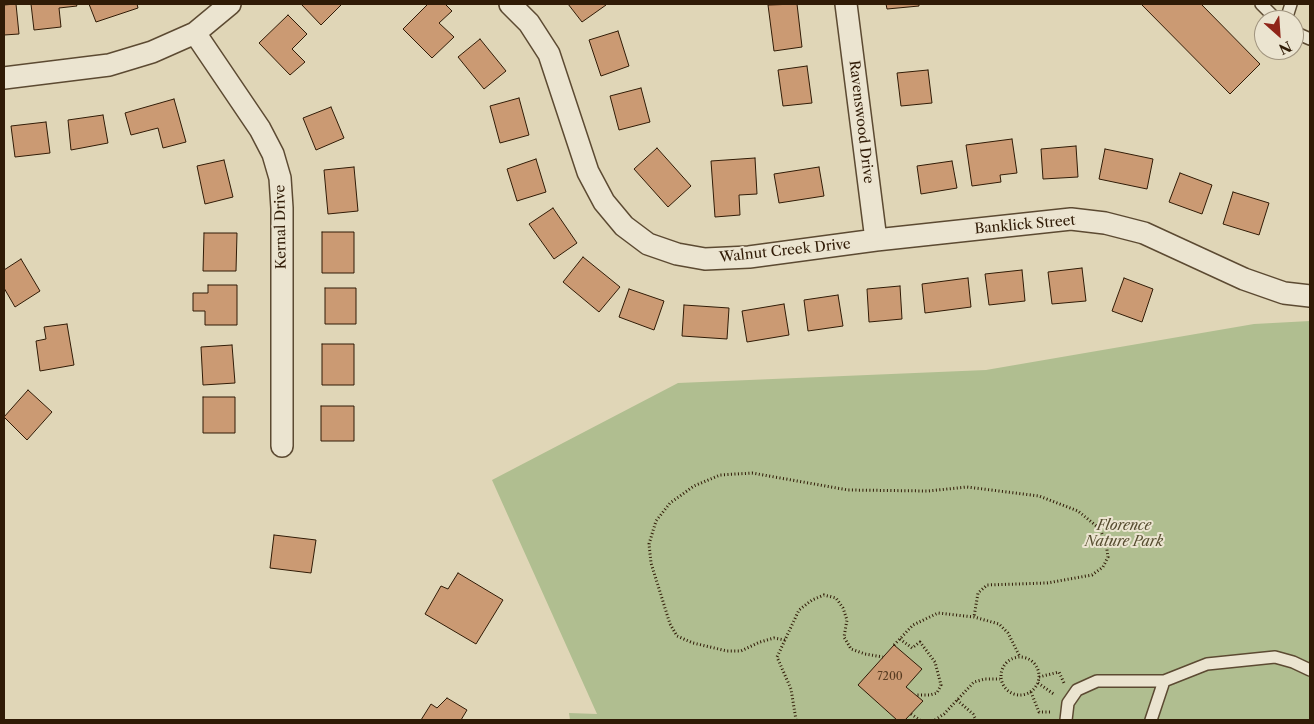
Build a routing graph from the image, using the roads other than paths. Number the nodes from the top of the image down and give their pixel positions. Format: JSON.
{"nodes":[{"id":1,"x":230,"y":4,"type":"edge"},
{"id":2,"x":510,"y":4,"type":"edge"},
{"id":3,"x":846,"y":4,"type":"edge"},
{"id":4,"x":195,"y":33,"type":"junction"},
{"id":5,"x":4,"y":78,"type":"edge"},
{"id":6,"x":876,"y":240,"type":"junction"},
{"id":7,"x":1310,"y":296,"type":"edge"},
{"id":8,"x":282,"y":446,"type":"dead end"},
{"id":9,"x":1310,"y":670,"type":"edge"},
{"id":10,"x":1164,"y":681,"type":"junction"},
{"id":11,"x":1066,"y":719,"type":"edge"},
{"id":12,"x":1151,"y":720,"type":"edge"}],
"edges":[{"from":1,"to":4,"type":"street"},
{"from":2,"to":6,"type":"street","name":"Walnut Creek Drive"},
{"from":3,"to":6,"type":"street","name":"Ravenswood Drive"},
{"from":4,"to":5,"type":"street"},
{"from":4,"to":8,"type":"street","name":"Kernal Drive"},
{"from":6,"to":7,"type":"street","name":"Banklick Street"},
{"from":9,"to":10,"type":"lane"},
{"from":10,"to":11,"type":"lane"},
{"from":10,"to":12,"type":"lane"}]}
